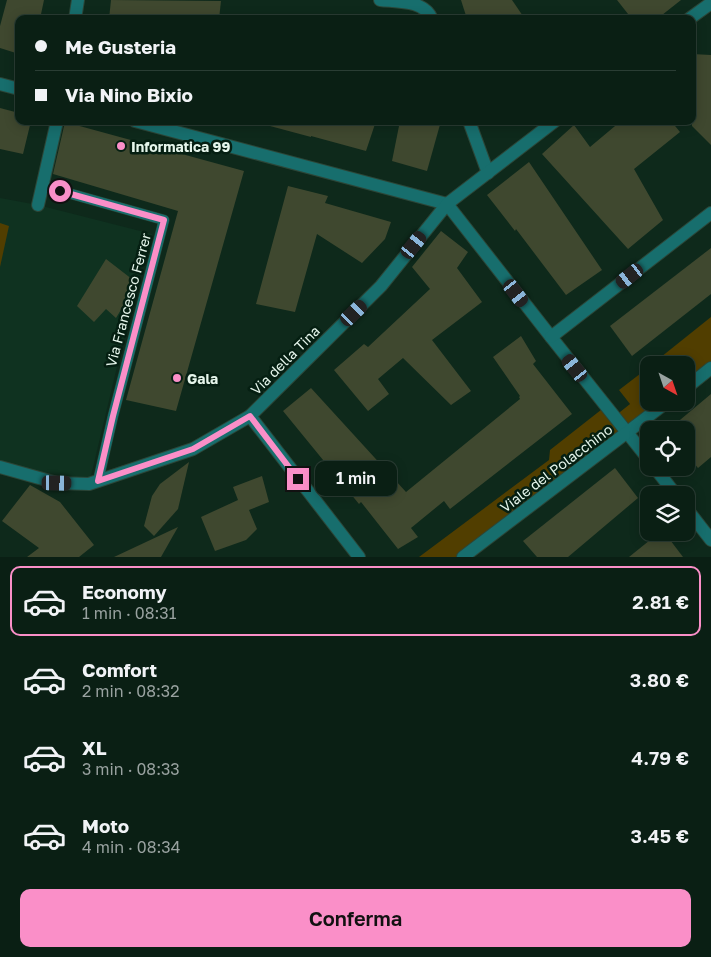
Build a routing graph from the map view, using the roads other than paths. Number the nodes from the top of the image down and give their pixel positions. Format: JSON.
{"nodes":[{"id":1,"x":78,"y":0,"type":"edge"},
{"id":2,"x":380,"y":0,"type":"edge"},
{"id":3,"x":711,"y":2,"type":"edge"},
{"id":4,"x":76,"y":15,"type":"edge"},
{"id":5,"x":430,"y":15,"type":"edge"},
{"id":6,"x":694,"y":15,"type":"edge"},
{"id":7,"x":0,"y":84,"type":"edge"},
{"id":8,"x":15,"y":88,"type":"edge"},
{"id":9,"x":56,"y":125,"type":"edge"},
{"id":10,"x":150,"y":125,"type":"edge"},
{"id":11,"x":470,"y":125,"type":"edge"},
{"id":12,"x":550,"y":125,"type":"edge"},
{"id":13,"x":488,"y":173,"type":"junction"},
{"id":14,"x":42,"y":186,"type":"junction"},
{"id":15,"x":447,"y":204,"type":"junction"},
{"id":16,"x":38,"y":205,"type":"dead end"},
{"id":17,"x":711,"y":213,"type":"edge"},
{"id":18,"x":550,"y":337,"type":"junction"},
{"id":19,"x":711,"y":368,"type":"edge"},
{"id":20,"x":695,"y":381,"type":"edge"},
{"id":21,"x":656,"y":411,"type":"edge"},
{"id":22,"x":250,"y":416,"type":"junction"},
{"id":23,"x":628,"y":433,"type":"junction"},
{"id":24,"x":640,"y":448,"type":"edge"},
{"id":25,"x":0,"y":466,"type":"edge"},
{"id":26,"x":661,"y":476,"type":"edge"},
{"id":27,"x":98,"y":481,"type":"junction"},
{"id":28,"x":669,"y":486,"type":"edge"},
{"id":29,"x":695,"y":520,"type":"edge"},
{"id":30,"x":711,"y":540,"type":"edge"},
{"id":31,"x":359,"y":557,"type":"edge"},
{"id":32,"x":463,"y":557,"type":"edge"}],
"edges":[{"from":1,"to":4,"type":"street"},
{"from":2,"to":5,"type":"street"},
{"from":3,"to":6,"type":"street"},
{"from":7,"to":8,"type":"street"},
{"from":9,"to":14,"type":"street"},
{"from":10,"to":15,"type":"street"},
{"from":11,"to":13,"type":"street"},
{"from":12,"to":13,"type":"street","name":"Via della Tina"},
{"from":13,"to":15,"type":"street","name":"Via della Tina"},
{"from":14,"to":16,"type":"street"},
{"from":14,"to":27,"type":"lane","name":"Via Francesco Ferrer"},
{"from":15,"to":18,"type":"street"},
{"from":15,"to":22,"type":"street","name":"Via della Tina"},
{"from":17,"to":18,"type":"street"},
{"from":18,"to":23,"type":"street"},
{"from":19,"to":20,"type":"street"},
{"from":21,"to":23,"type":"street","name":"Viale del Polacchino"},
{"from":22,"to":27,"type":"street","name":"Via della Tina"},
{"from":22,"to":31,"type":"street"},
{"from":23,"to":24,"type":"street"},
{"from":23,"to":32,"type":"street","name":"Viale del Polacchino"},
{"from":25,"to":27,"type":"street","name":"Via della Tina"},
{"from":26,"to":28,"type":"street"},
{"from":29,"to":30,"type":"street"}]}
